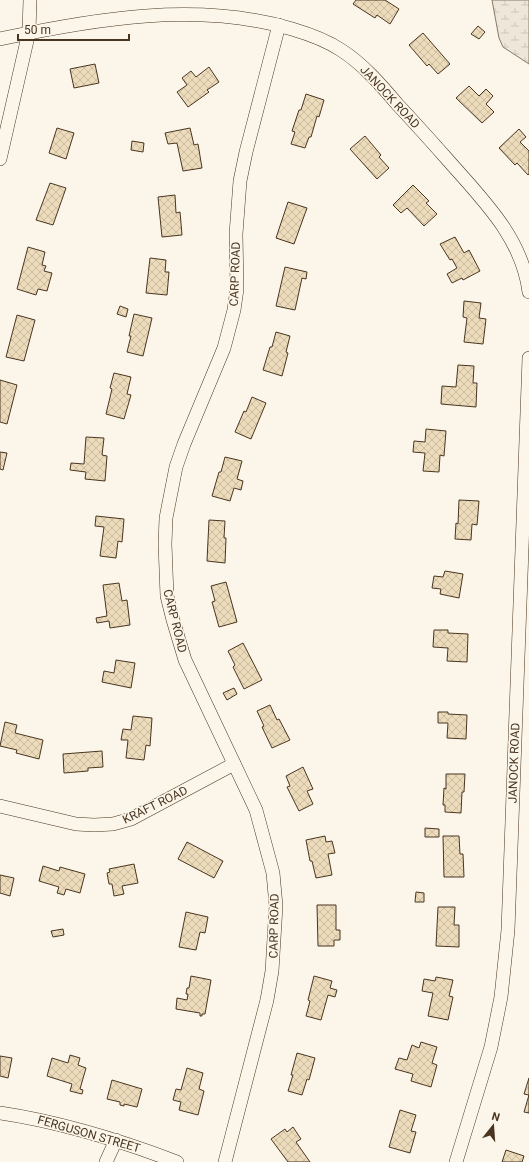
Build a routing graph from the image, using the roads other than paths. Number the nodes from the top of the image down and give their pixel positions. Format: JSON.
{"nodes":[{"id":1,"x":30,"y":0,"type":"edge"},
{"id":2,"x":279,"y":25,"type":"junction"},
{"id":3,"x":29,"y":32,"type":"junction"},
{"id":4,"x":0,"y":39,"type":"edge"},
{"id":5,"x":0,"y":159,"type":"edge"},
{"id":6,"x":529,"y":292,"type":"edge"},
{"id":7,"x":529,"y":358,"type":"edge"},
{"id":8,"x":528,"y":431,"type":"edge"},
{"id":9,"x":234,"y":764,"type":"junction"},
{"id":10,"x":0,"y":806,"type":"edge"},
{"id":11,"x":0,"y":1113,"type":"edge"},
{"id":12,"x":116,"y":1140,"type":"junction"},
{"id":13,"x":106,"y":1162,"type":"edge"},
{"id":14,"x":177,"y":1162,"type":"edge"},
{"id":15,"x":225,"y":1162,"type":"edge"},
{"id":16,"x":456,"y":1162,"type":"edge"}],
"edges":[{"from":1,"to":3,"type":"street"},
{"from":2,"to":3,"type":"street","name":"JANOCK ROAD"},
{"from":2,"to":6,"type":"street","name":"JANOCK ROAD"},
{"from":2,"to":9,"type":"street","name":"CARP ROAD"},
{"from":3,"to":4,"type":"street","name":"JANOCK ROAD"},
{"from":3,"to":5,"type":"street"},
{"from":7,"to":8,"type":"street","name":"JANOCK ROAD"},
{"from":8,"to":16,"type":"street","name":"JANOCK ROAD"},
{"from":9,"to":10,"type":"street","name":"KRAFT ROAD"},
{"from":9,"to":15,"type":"street","name":"CARP ROAD"},
{"from":11,"to":12,"type":"street","name":"FERGUSON STREET"},
{"from":12,"to":13,"type":"street"},
{"from":12,"to":14,"type":"street","name":"FERGUSON STREET"}]}
